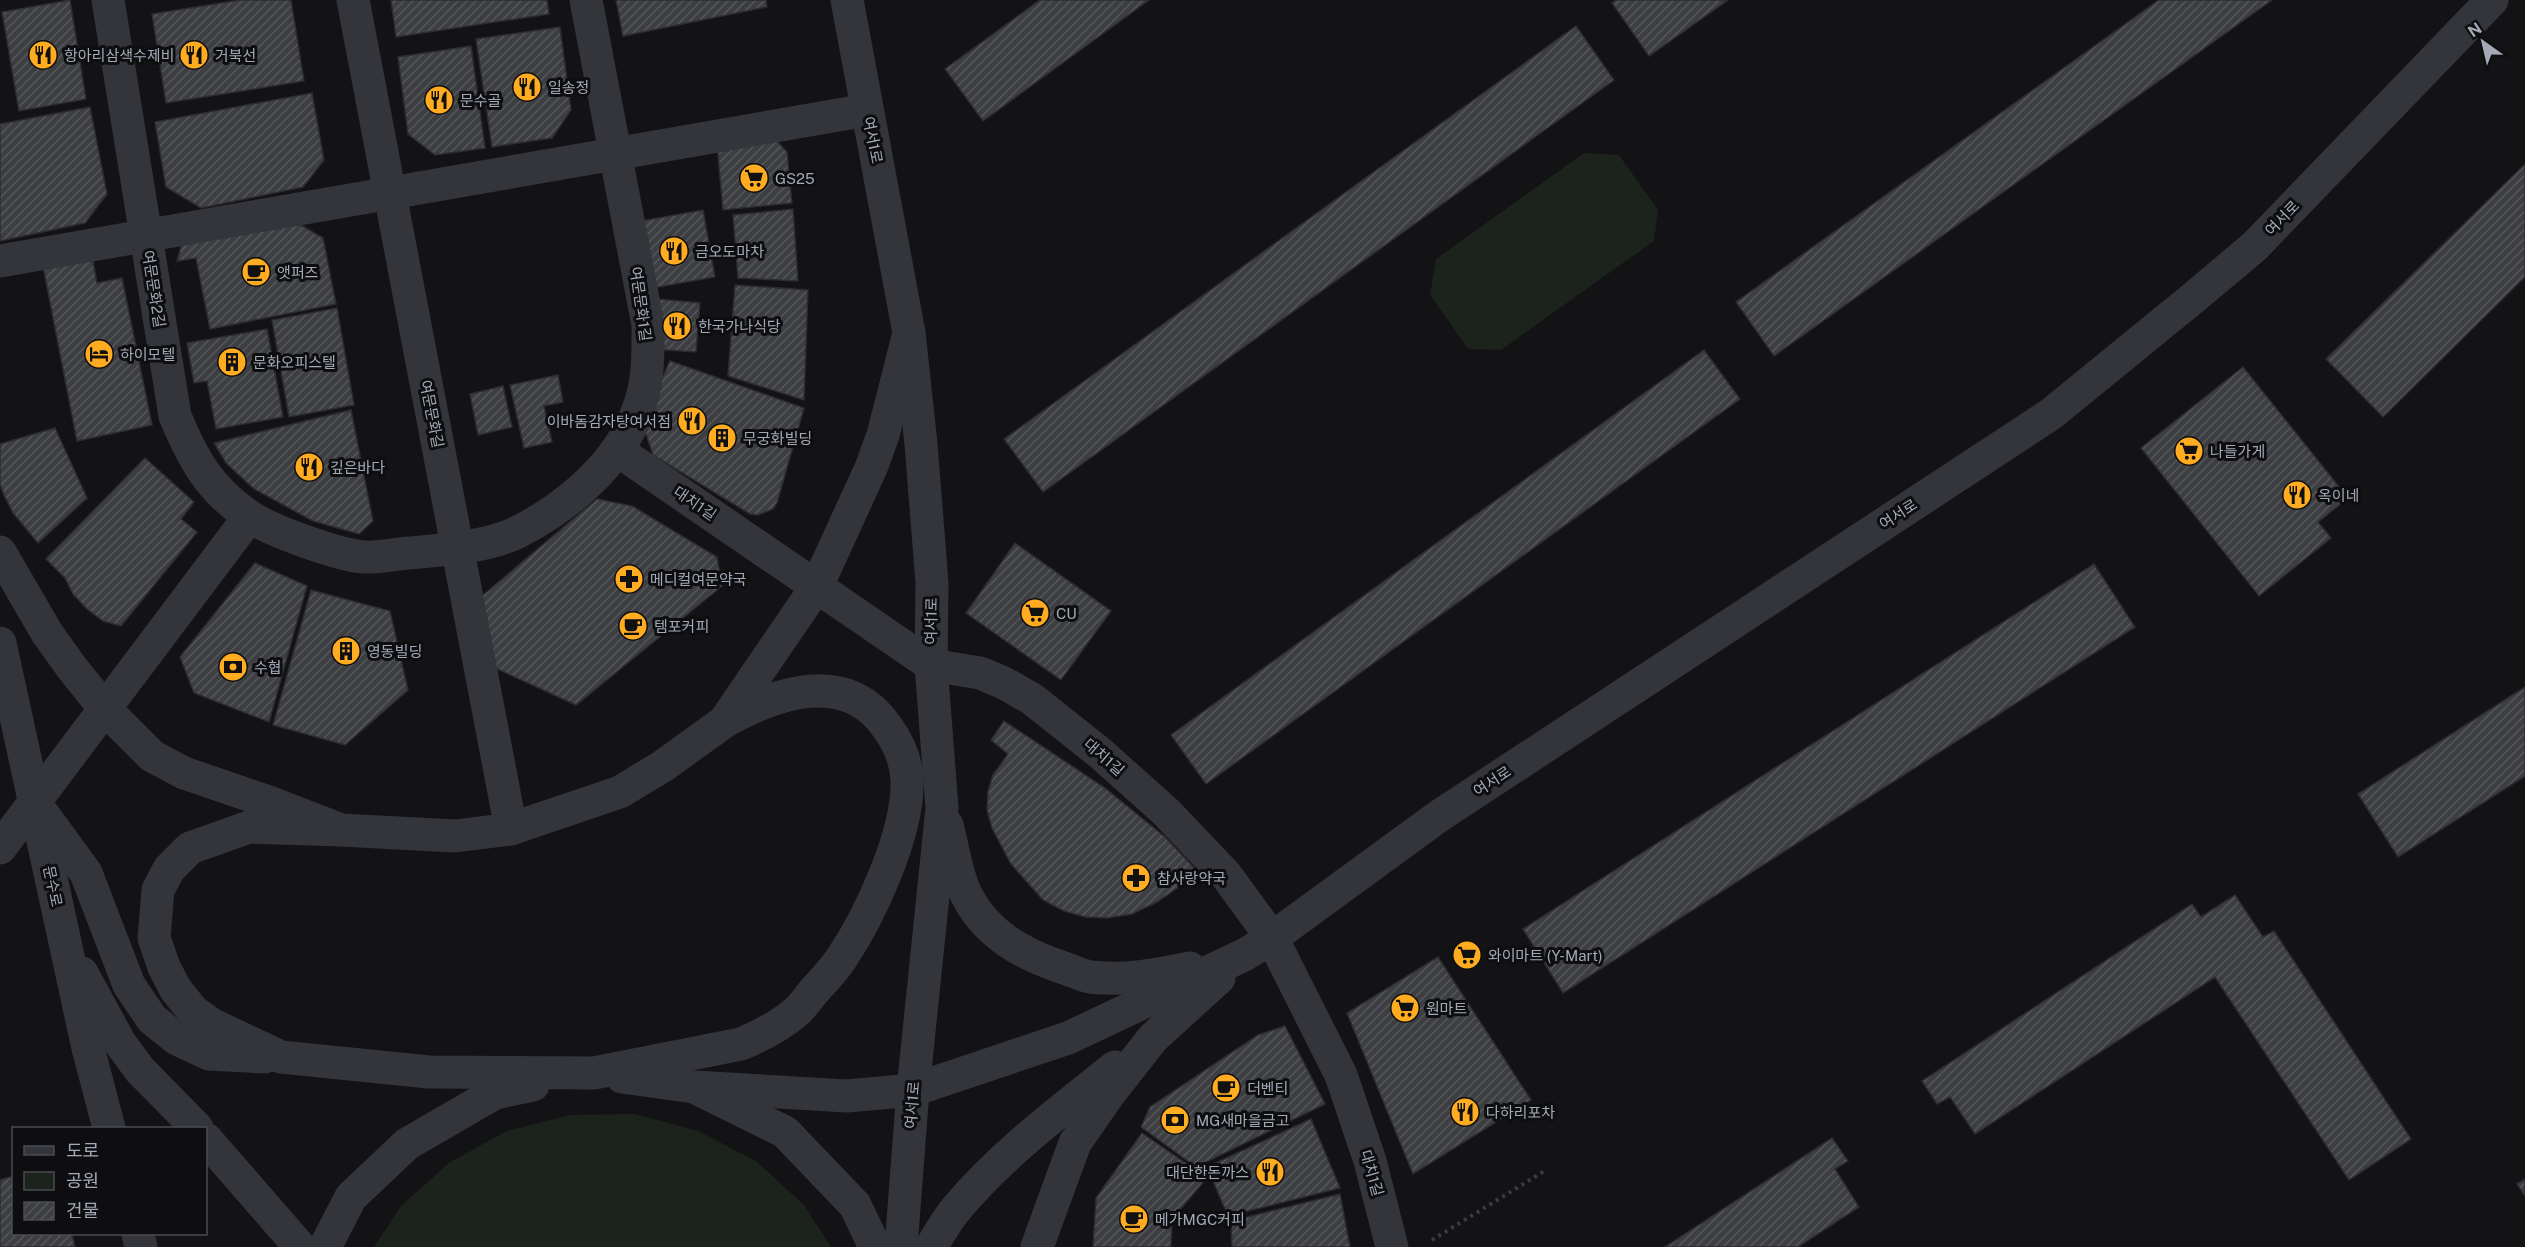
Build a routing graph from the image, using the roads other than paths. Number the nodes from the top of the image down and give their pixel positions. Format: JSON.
{"nodes":[{"id":1,"x":108,"y":0,"type":"edge"},
{"id":2,"x":353,"y":0,"type":"edge"},
{"id":3,"x":586,"y":0,"type":"edge"},
{"id":4,"x":847,"y":0,"type":"edge"},
{"id":5,"x":2492,"y":0,"type":"edge"},
{"id":6,"x":867,"y":110,"type":"junction"},
{"id":7,"x":615,"y":154,"type":"junction"},
{"id":8,"x":390,"y":194,"type":"junction"},
{"id":9,"x":146,"y":236,"type":"junction"},
{"id":10,"x":0,"y":261,"type":"edge"},
{"id":11,"x":909,"y":333,"type":"junction"},
{"id":12,"x":617,"y":450,"type":"junction"},
{"id":13,"x":249,"y":517,"type":"junction"},
{"id":14,"x":458,"y":549,"type":"junction"},
{"id":15,"x":0,"y":552,"type":"edge"},
{"id":16,"x":817,"y":586,"type":"junction"},
{"id":17,"x":0,"y":643,"type":"edge"},
{"id":18,"x":931,"y":665,"type":"junction"},
{"id":19,"x":105,"y":709,"type":"junction"},
{"id":20,"x":724,"y":722,"type":"junction"},
{"id":21,"x":35,"y":802,"type":"junction"},
{"id":22,"x":942,"y":808,"type":"junction"},
{"id":23,"x":511,"y":829,"type":"junction"},
{"id":24,"x":341,"y":831,"type":"junction"},
{"id":25,"x":0,"y":848,"type":"edge"},
{"id":26,"x":1258,"y":947,"type":"junction"},
{"id":27,"x":67,"y":948,"type":"junction"},
{"id":28,"x":1152,"y":1038,"type":"junction"},
{"id":29,"x":281,"y":1057,"type":"junction"},
{"id":30,"x":594,"y":1073,"type":"junction"},
{"id":31,"x":694,"y":1087,"type":"junction"},
{"id":32,"x":913,"y":1090,"type":"junction"},
{"id":33,"x":110,"y":1127,"type":"edge"},
{"id":34,"x":196,"y":1127,"type":"edge"},
{"id":35,"x":207,"y":1140,"type":"edge"},
{"id":36,"x":300,"y":1247,"type":"edge"},
{"id":37,"x":325,"y":1247,"type":"edge"},
{"id":38,"x":875,"y":1247,"type":"edge"},
{"id":39,"x":902,"y":1247,"type":"edge"},
{"id":40,"x":931,"y":1247,"type":"edge"},
{"id":41,"x":1037,"y":1247,"type":"edge"},
{"id":42,"x":1392,"y":1247,"type":"edge"}],
"edges":[{"from":1,"to":9,"type":"street","name":"여문문화2길"},
{"from":2,"to":8,"type":"street","name":"여문문화길"},
{"from":3,"to":7,"type":"street","name":"여문문화1길"},
{"from":4,"to":6,"type":"street","name":"여서1로"},
{"from":5,"to":26,"type":"street","name":"여서로"},
{"from":6,"to":7,"type":"street"},
{"from":6,"to":11,"type":"street","name":"여서1로"},
{"from":7,"to":8,"type":"street"},
{"from":7,"to":12,"type":"street","name":"여문문화1길"},
{"from":8,"to":9,"type":"street"},
{"from":8,"to":14,"type":"street","name":"여문문화길"},
{"from":9,"to":10,"type":"street"},
{"from":9,"to":13,"type":"street","name":"여문문화2길"},
{"from":11,"to":16,"type":"street"},
{"from":11,"to":18,"type":"street","name":"여서1로"},
{"from":12,"to":14,"type":"street","name":"여문문화1길"},
{"from":12,"to":16,"type":"street","name":"대치1길"},
{"from":13,"to":14,"type":"street","name":"여문문화2길"},
{"from":13,"to":19,"type":"street"},
{"from":14,"to":23,"type":"street","name":"여문문화길"},
{"from":15,"to":19,"type":"street"},
{"from":16,"to":18,"type":"street","name":"대치1길"},
{"from":16,"to":20,"type":"street"},
{"from":17,"to":21,"type":"street","name":"문수로"},
{"from":18,"to":22,"type":"street","name":"여서1로"},
{"from":18,"to":26,"type":"street","name":"대치1길"},
{"from":19,"to":21,"type":"street"},
{"from":19,"to":24,"type":"street"},
{"from":20,"to":23,"type":"street"},
{"from":20,"to":30,"type":"street"},
{"from":21,"to":25,"type":"street"},
{"from":21,"to":27,"type":"street","name":"문수로"},
{"from":21,"to":29,"type":"street"},
{"from":22,"to":26,"type":"street"},
{"from":22,"to":32,"type":"street","name":"여서1로"},
{"from":23,"to":24,"type":"street"},
{"from":24,"to":29,"type":"street"},
{"from":26,"to":28,"type":"street"},
{"from":26,"to":32,"type":"street"},
{"from":26,"to":42,"type":"street","name":"대치1길"},
{"from":27,"to":33,"type":"street","name":"문수로"},
{"from":27,"to":34,"type":"street"},
{"from":28,"to":40,"type":"street"},
{"from":28,"to":41,"type":"street"},
{"from":29,"to":30,"type":"street"},
{"from":30,"to":31,"type":"street"},
{"from":30,"to":37,"type":"street"},
{"from":31,"to":32,"type":"street"},
{"from":31,"to":38,"type":"street"},
{"from":32,"to":39,"type":"street","name":"여서1로"},
{"from":35,"to":36,"type":"street"}]}
